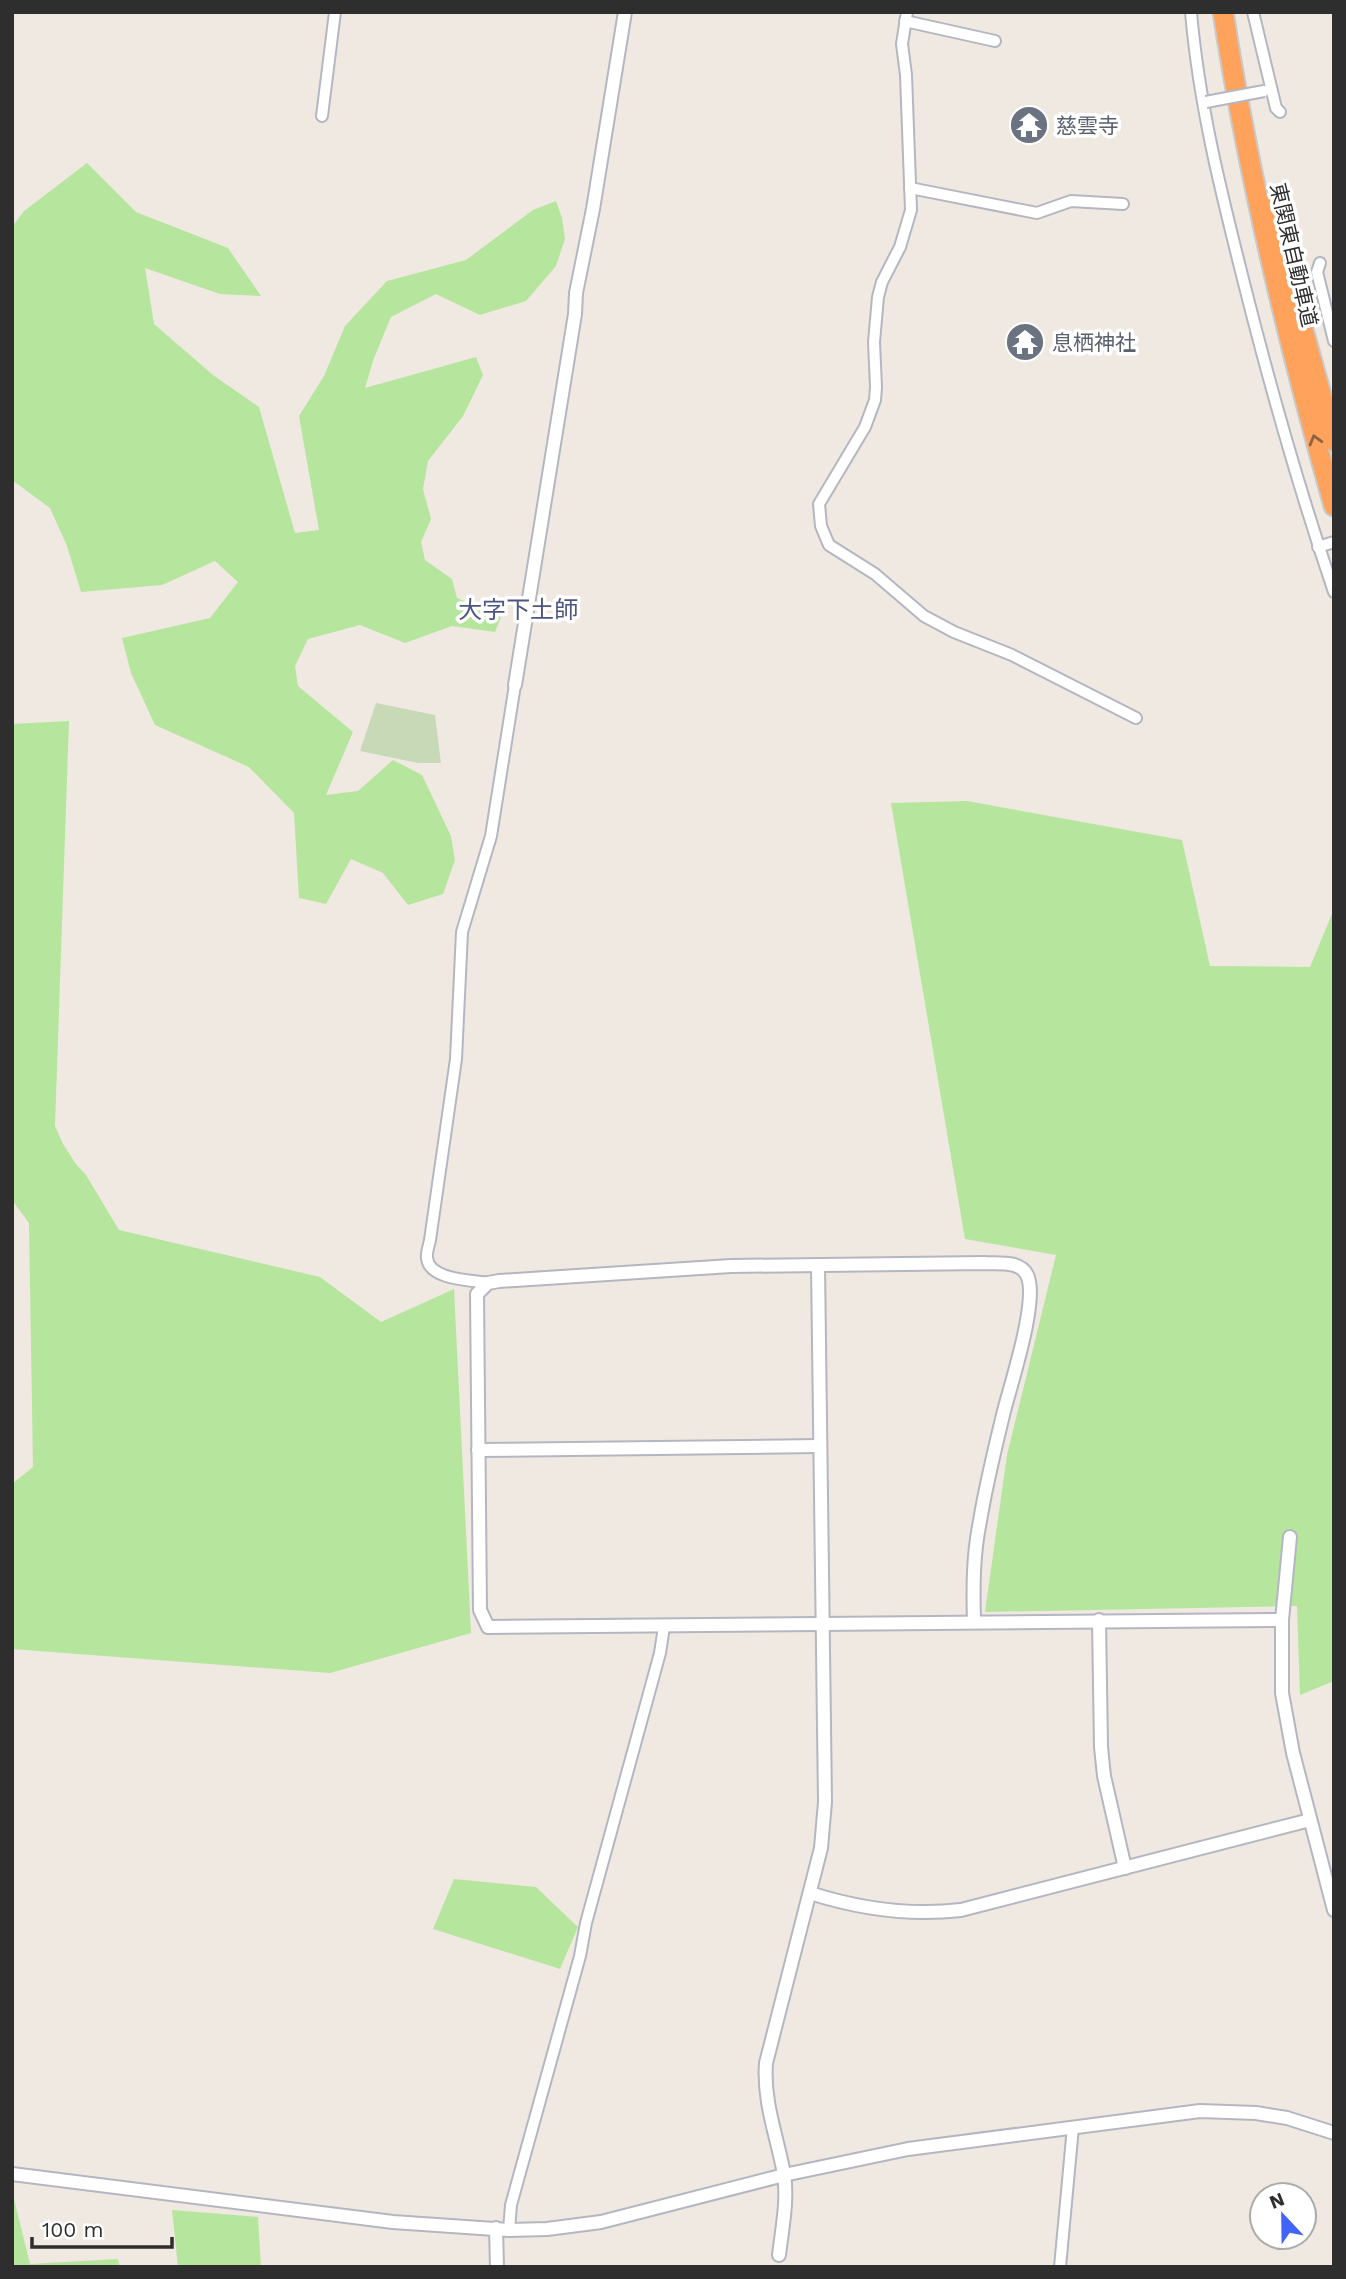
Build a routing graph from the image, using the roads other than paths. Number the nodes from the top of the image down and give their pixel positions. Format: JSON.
{"nodes":[{"id":1,"x":335,"y":12,"type":"edge"},
{"id":2,"x":625,"y":12,"type":"edge"},
{"id":3,"x":1191,"y":12,"type":"edge"},
{"id":4,"x":1223,"y":12,"type":"edge"},
{"id":5,"x":1232,"y":12,"type":"edge"},
{"id":6,"x":1253,"y":12,"type":"edge"},
{"id":7,"x":906,"y":17,"type":"edge"},
{"id":8,"x":995,"y":41,"type":"dead end"},
{"id":9,"x":1269,"y":90,"type":"junction"},
{"id":10,"x":1203,"y":102,"type":"junction"},
{"id":11,"x":1280,"y":112,"type":"dead end"},
{"id":12,"x":322,"y":116,"type":"dead end"},
{"id":13,"x":911,"y":188,"type":"junction"},
{"id":14,"x":1123,"y":204,"type":"dead end"},
{"id":15,"x":1320,"y":263,"type":"dead end"},
{"id":16,"x":1334,"y":341,"type":"edge"},
{"id":17,"x":1334,"y":441,"type":"edge"},
{"id":18,"x":1334,"y":506,"type":"edge"},
{"id":19,"x":1325,"y":545,"type":"edge"},
{"id":20,"x":1334,"y":592,"type":"edge"},
{"id":21,"x":515,"y":685,"type":"joint"},
{"id":22,"x":1136,"y":718,"type":"dead end"},
{"id":23,"x":818,"y":1265,"type":"junction"},
{"id":24,"x":488,"y":1283,"type":"junction"},
{"id":25,"x":820,"y":1446,"type":"junction"},
{"id":26,"x":478,"y":1450,"type":"junction"},
{"id":27,"x":1290,"y":1537,"type":"dead end"},
{"id":28,"x":1099,"y":1620,"type":"junction"},
{"id":29,"x":1282,"y":1620,"type":"junction"},
{"id":30,"x":974,"y":1622,"type":"junction"},
{"id":31,"x":823,"y":1625,"type":"junction"},
{"id":32,"x":664,"y":1627,"type":"junction"},
{"id":33,"x":1310,"y":1820,"type":"junction"},
{"id":34,"x":1125,"y":1868,"type":"junction"},
{"id":35,"x":810,"y":1893,"type":"junction"},
{"id":36,"x":1334,"y":1910,"type":"edge"},
{"id":37,"x":1073,"y":2127,"type":"junction"},
{"id":38,"x":1334,"y":2133,"type":"edge"},
{"id":39,"x":12,"y":2174,"type":"edge"},
{"id":40,"x":784,"y":2175,"type":"junction"},
{"id":41,"x":503,"y":2229,"type":"junction"},
{"id":42,"x":779,"y":2255,"type":"dead end"},
{"id":43,"x":496,"y":2267,"type":"edge"},
{"id":44,"x":1060,"y":2267,"type":"edge"}],
"edges":[{"from":1,"to":12,"type":"street"},
{"from":2,"to":21,"type":"street"},
{"from":3,"to":10,"type":"street"},
{"from":18,"to":4,"type":"highway","name":"東関東自動車道","one_way":true},
{"from":5,"to":17,"type":"highway","name":"東関東自動車道"},
{"from":6,"to":9,"type":"street"},
{"from":7,"to":8,"type":"street"},
{"from":7,"to":13,"type":"street"},
{"from":9,"to":10,"type":"street","bridge":true},
{"from":9,"to":11,"type":"street"},
{"from":10,"to":19,"type":"street"},
{"from":13,"to":14,"type":"street"},
{"from":13,"to":22,"type":"street"},
{"from":15,"to":16,"type":"street"},
{"from":19,"to":20,"type":"street"},
{"from":21,"to":24,"type":"street"},
{"from":23,"to":24,"type":"street"},
{"from":23,"to":25,"type":"street"},
{"from":23,"to":30,"type":"street"},
{"from":24,"to":26,"type":"street"},
{"from":25,"to":26,"type":"street"},
{"from":25,"to":31,"type":"street"},
{"from":26,"to":32,"type":"street"},
{"from":27,"to":29,"type":"street"},
{"from":28,"to":29,"type":"street"},
{"from":28,"to":30,"type":"street"},
{"from":28,"to":34,"type":"street"},
{"from":29,"to":33,"type":"street"},
{"from":30,"to":31,"type":"street"},
{"from":31,"to":32,"type":"street"},
{"from":31,"to":35,"type":"street"},
{"from":32,"to":41,"type":"street"},
{"from":33,"to":34,"type":"street"},
{"from":33,"to":36,"type":"street"},
{"from":34,"to":35,"type":"street"},
{"from":35,"to":40,"type":"street"},
{"from":37,"to":38,"type":"street"},
{"from":37,"to":40,"type":"street"},
{"from":37,"to":44,"type":"street"},
{"from":39,"to":41,"type":"street"},
{"from":40,"to":41,"type":"street"},
{"from":40,"to":42,"type":"street"},
{"from":41,"to":43,"type":"street"}]}
